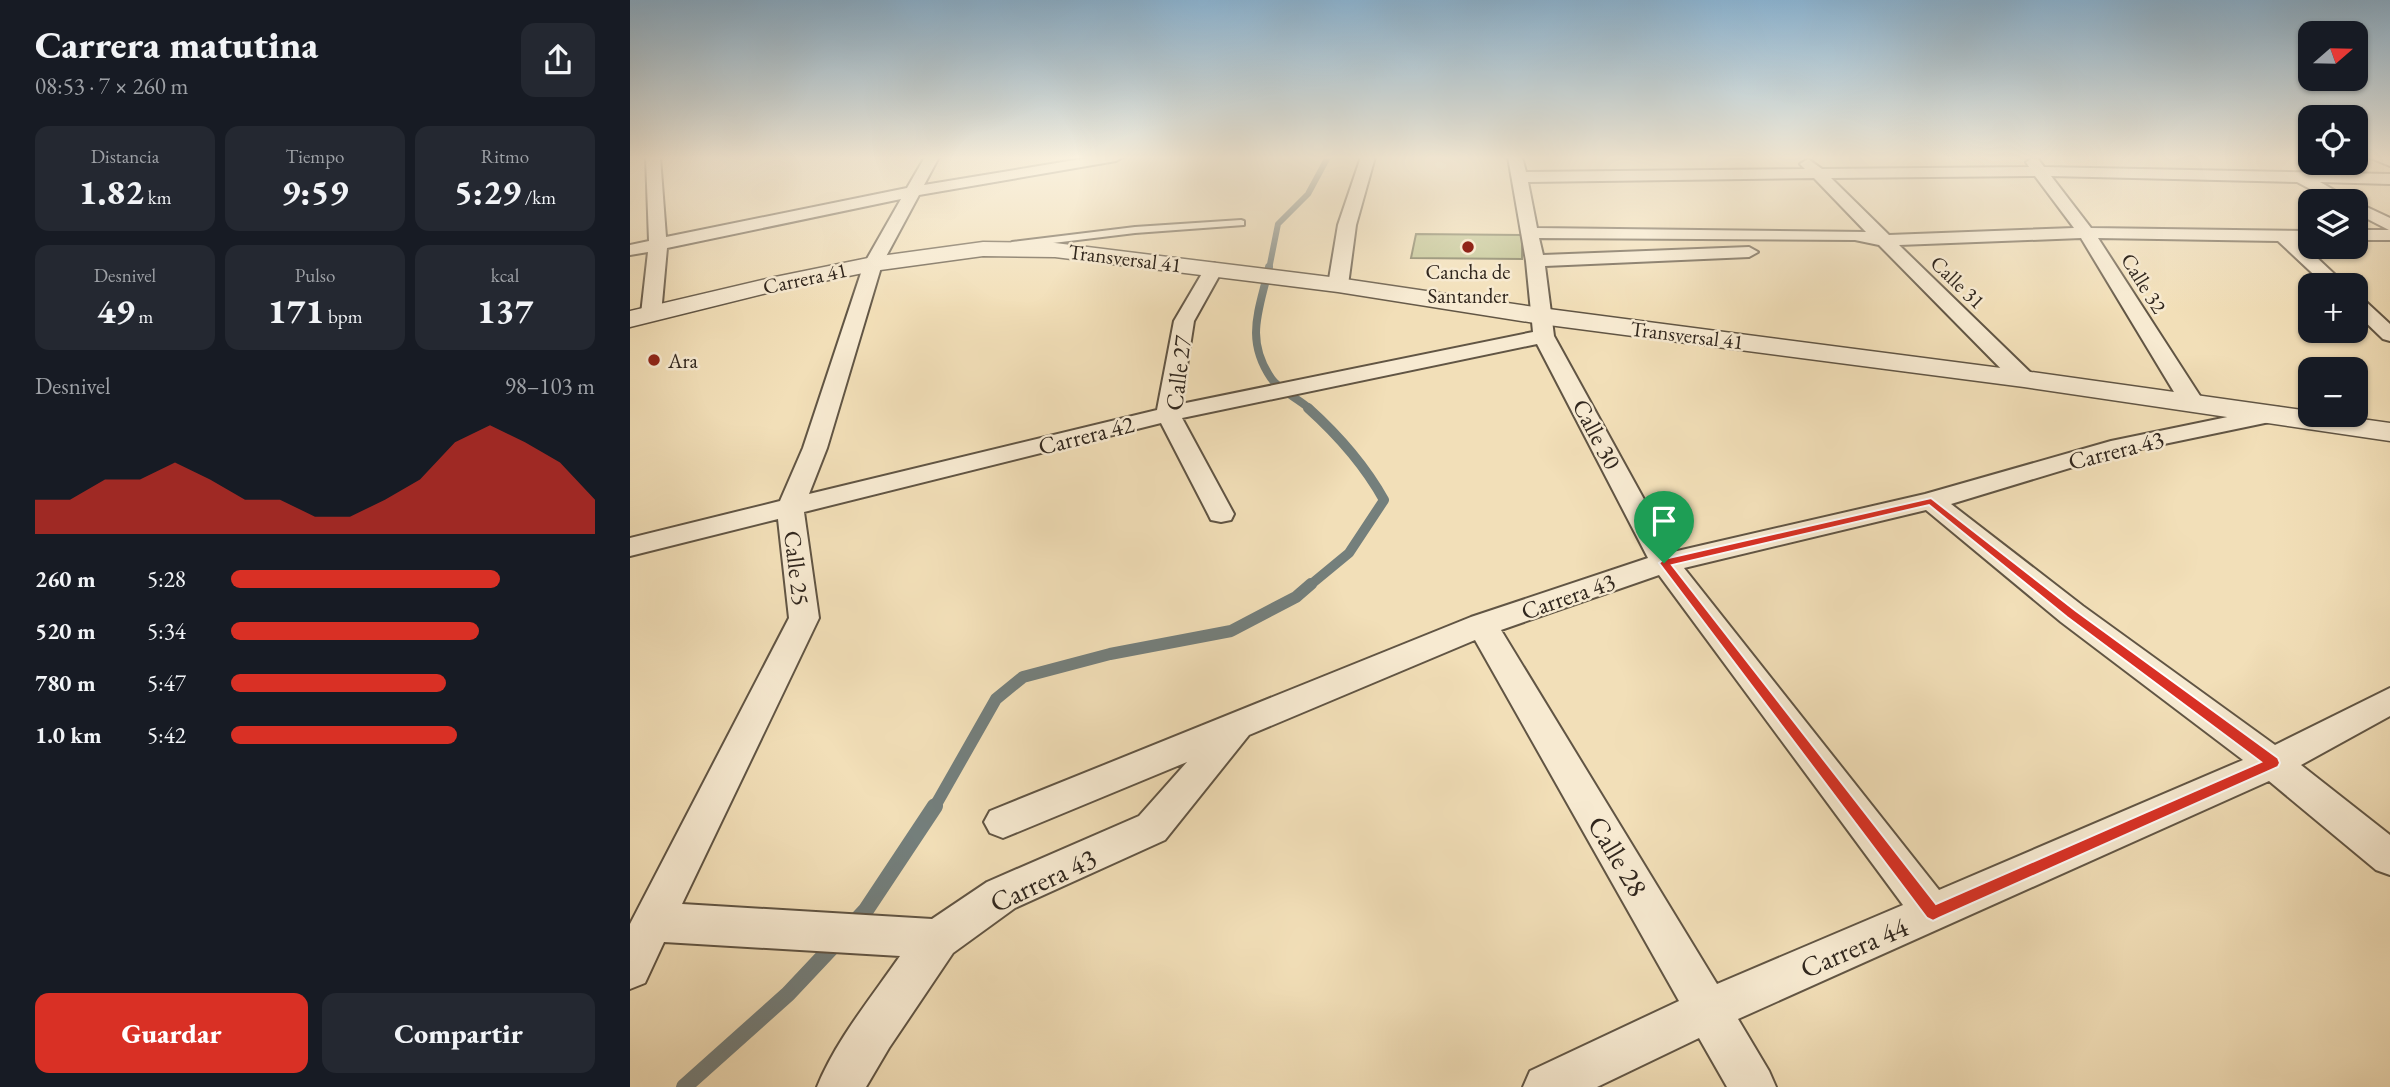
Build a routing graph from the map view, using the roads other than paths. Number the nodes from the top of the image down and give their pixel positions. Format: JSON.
{"nodes":[{"id":1,"x":657,"y":208,"type":"edge"},
{"id":2,"x":834,"y":208,"type":"edge"},
{"id":3,"x":903,"y":208,"type":"edge"},
{"id":4,"x":1353,"y":208,"type":"edge"},
{"id":5,"x":1524,"y":208,"type":"edge"},
{"id":6,"x":1850,"y":208,"type":"edge"},
{"id":7,"x":2067,"y":208,"type":"edge"},
{"id":8,"x":2368,"y":213,"type":"edge"},
{"id":9,"x":1241,"y":223,"type":"dead end"},
{"id":10,"x":2390,"y":225,"type":"edge"},
{"id":11,"x":1529,"y":233,"type":"junction"},
{"id":12,"x":2086,"y":233,"type":"junction"},
{"id":13,"x":2368,"y":235,"type":"edge"},
{"id":14,"x":2390,"y":235,"type":"edge"},
{"id":15,"x":2283,"y":236,"type":"junction"},
{"id":16,"x":2298,"y":236,"type":"edge"},
{"id":17,"x":1883,"y":240,"type":"junction"},
{"id":18,"x":658,"y":244,"type":"junction"},
{"id":19,"x":983,"y":248,"type":"junction"},
{"id":20,"x":630,"y":250,"type":"edge"},
{"id":21,"x":1535,"y":261,"type":"junction"},
{"id":22,"x":873,"y":264,"type":"junction"},
{"id":23,"x":1214,"y":269,"type":"junction"},
{"id":24,"x":2323,"y":273,"type":"edge"},
{"id":25,"x":1338,"y":285,"type":"junction"},
{"id":26,"x":2368,"y":314,"type":"edge"},
{"id":27,"x":641,"y":316,"type":"edge"},
{"id":28,"x":1543,"y":326,"type":"junction"},
{"id":29,"x":2390,"y":335,"type":"edge"},
{"id":30,"x":2024,"y":379,"type":"junction"},
{"id":31,"x":2192,"y":402,"type":"junction"},
{"id":32,"x":1168,"y":414,"type":"junction"},
{"id":33,"x":2276,"y":414,"type":"junction"},
{"id":34,"x":2390,"y":432,"type":"edge"},
{"id":35,"x":1931,"y":501,"type":"junction"},
{"id":36,"x":790,"y":509,"type":"junction"},
{"id":37,"x":1221,"y":514,"type":"dead end"},
{"id":38,"x":630,"y":547,"type":"edge"},
{"id":39,"x":1664,"y":563,"type":"junction"},
{"id":40,"x":1482,"y":625,"type":"junction"},
{"id":41,"x":2390,"y":701,"type":"edge"},
{"id":42,"x":1239,"y":725,"type":"junction"},
{"id":43,"x":2273,"y":763,"type":"junction"},
{"id":44,"x":1003,"y":822,"type":"dead end"},
{"id":45,"x":2390,"y":858,"type":"edge"},
{"id":46,"x":1933,"y":913,"type":"junction"},
{"id":47,"x":653,"y":922,"type":"junction"},
{"id":48,"x":938,"y":939,"type":"junction"},
{"id":49,"x":630,"y":968,"type":"edge"},
{"id":50,"x":1709,"y":1010,"type":"junction"},
{"id":51,"x":840,"y":1087,"type":"edge"},
{"id":52,"x":1545,"y":1087,"type":"edge"},
{"id":53,"x":1753,"y":1087,"type":"edge"}],
"edges":[{"from":1,"to":18,"type":"street"},
{"from":2,"to":18,"type":"street"},
{"from":3,"to":22,"type":"street","name":"Calle 25"},
{"from":4,"to":25,"type":"street"},
{"from":5,"to":11,"type":"street","name":"Calle 30"},
{"from":6,"to":17,"type":"street","name":"Calle 31"},
{"from":7,"to":12,"type":"street","name":"Calle 32"},
{"from":8,"to":10,"type":"street"},
{"from":9,"to":19,"type":"lane"},
{"from":11,"to":17,"type":"street"},
{"from":11,"to":21,"type":"street","name":"Calle 30"},
{"from":12,"to":15,"type":"street"},
{"from":12,"to":17,"type":"street"},
{"from":12,"to":31,"type":"street","name":"Calle 32"},
{"from":13,"to":14,"type":"street"},
{"from":15,"to":16,"type":"street"},
{"from":15,"to":24,"type":"street"},
{"from":17,"to":21,"type":"street"},
{"from":17,"to":30,"type":"street","name":"Calle 31"},
{"from":18,"to":20,"type":"street"},
{"from":18,"to":27,"type":"street"},
{"from":19,"to":22,"type":"street","name":"Carrera 41"},
{"from":19,"to":23,"type":"street","name":"Transversal 41"},
{"from":21,"to":28,"type":"street","name":"Calle 30"},
{"from":22,"to":27,"type":"street","name":"Carrera 41"},
{"from":22,"to":36,"type":"street","name":"Calle 25"},
{"from":23,"to":25,"type":"street","name":"Transversal 41"},
{"from":23,"to":32,"type":"street","name":"Calle 27"},
{"from":25,"to":28,"type":"street","name":"Transversal 41"},
{"from":26,"to":29,"type":"street"},
{"from":28,"to":30,"type":"street","name":"Transversal 41"},
{"from":28,"to":32,"type":"street","name":"Carrera 42"},
{"from":28,"to":39,"type":"street","name":"Calle 30"},
{"from":30,"to":31,"type":"street","name":"Transversal 41"},
{"from":31,"to":33,"type":"street","name":"Transversal 41"},
{"from":32,"to":36,"type":"street","name":"Carrera 42"},
{"from":32,"to":37,"type":"street","name":"Calle 27"},
{"from":33,"to":34,"type":"street","name":"Transversal 41"},
{"from":33,"to":35,"type":"street","name":"Carrera 43"},
{"from":35,"to":39,"type":"street","name":"Carrera 43"},
{"from":35,"to":43,"type":"street"},
{"from":36,"to":38,"type":"street","name":"Carrera 42"},
{"from":36,"to":47,"type":"street","name":"Calle 25"},
{"from":39,"to":40,"type":"street","name":"Carrera 43"},
{"from":39,"to":46,"type":"street","name":"Calle 30"},
{"from":40,"to":42,"type":"street","name":"Carrera 43"},
{"from":40,"to":50,"type":"street","name":"Calle 28"},
{"from":41,"to":43,"type":"street","name":"Carrera 44"},
{"from":42,"to":44,"type":"street","name":"Carrera 43"},
{"from":42,"to":48,"type":"street","name":"Carrera 43"},
{"from":43,"to":45,"type":"street"},
{"from":43,"to":46,"type":"street","name":"Carrera 44"},
{"from":46,"to":50,"type":"street","name":"Carrera 44"},
{"from":47,"to":48,"type":"street"},
{"from":47,"to":49,"type":"street","name":"Calle 25"},
{"from":48,"to":51,"type":"street","name":"Carrera 43"},
{"from":50,"to":52,"type":"street","name":"Carrera 44"},
{"from":50,"to":53,"type":"street","name":"Calle 28"}]}
